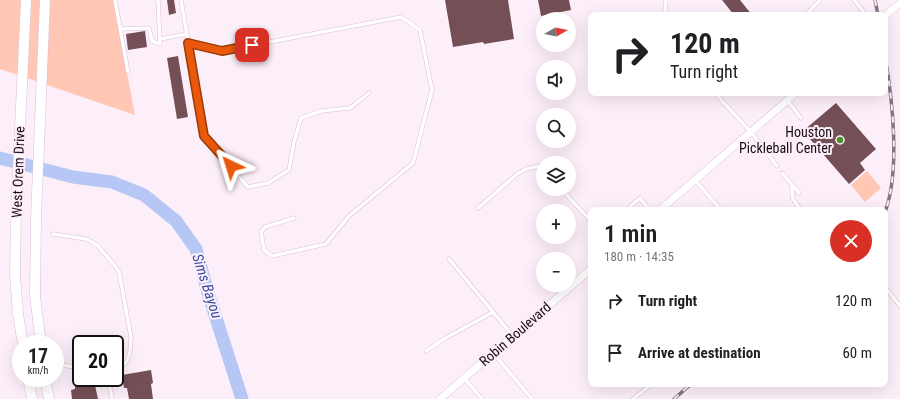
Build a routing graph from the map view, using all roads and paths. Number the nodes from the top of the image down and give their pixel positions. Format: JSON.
{"nodes":[{"id":1,"x":26,"y":0,"type":"edge"},
{"id":2,"x":45,"y":0,"type":"edge"},
{"id":3,"x":114,"y":0,"type":"edge"},
{"id":4,"x":158,"y":0,"type":"edge"},
{"id":5,"x":181,"y":0,"type":"edge"},
{"id":6,"x":666,"y":0,"type":"edge"},
{"id":7,"x":820,"y":0,"type":"edge"},
{"id":8,"x":854,"y":0,"type":"edge"},
{"id":9,"x":896,"y":0,"type":"edge"},
{"id":10,"x":900,"y":4,"type":"edge"},
{"id":11,"x":665,"y":12,"type":"edge"},
{"id":12,"x":809,"y":12,"type":"edge"},
{"id":13,"x":864,"y":12,"type":"edge"},
{"id":14,"x":888,"y":14,"type":"edge"},
{"id":15,"x":121,"y":30,"type":"junction"},
{"id":16,"x":187,"y":34,"type":"junction"},
{"id":17,"x":160,"y":39,"type":"junction"},
{"id":18,"x":188,"y":43,"type":"junction"},
{"id":19,"x":128,"y":72,"type":"dead end"},
{"id":20,"x":369,"y":93,"type":"dead end"},
{"id":21,"x":718,"y":96,"type":"edge"},
{"id":22,"x":792,"y":96,"type":"edge"},
{"id":23,"x":787,"y":100,"type":"junction"},
{"id":24,"x":801,"y":118,"type":"dead end"},
{"id":25,"x":751,"y":132,"type":"junction"},
{"id":26,"x":777,"y":166,"type":"dead end"},
{"id":27,"x":536,"y":167,"type":"edge"},
{"id":28,"x":782,"y":173,"type":"dead end"},
{"id":29,"x":695,"y":180,"type":"junction"},
{"id":30,"x":792,"y":185,"type":"junction"},
{"id":31,"x":799,"y":193,"type":"dead end"},
{"id":32,"x":568,"y":196,"type":"edge"},
{"id":33,"x":630,"y":207,"type":"edge"},
{"id":34,"x":647,"y":207,"type":"edge"},
{"id":35,"x":664,"y":207,"type":"edge"},
{"id":36,"x":719,"y":207,"type":"edge"},
{"id":37,"x":799,"y":207,"type":"edge"},
{"id":38,"x":478,"y":208,"type":"dead end"},
{"id":39,"x":294,"y":218,"type":"dead end"},
{"id":40,"x":588,"y":218,"type":"edge"},
{"id":41,"x":53,"y":234,"type":"dead end"},
{"id":42,"x":449,"y":259,"type":"dead end"},
{"id":43,"x":588,"y":272,"type":"edge"},
{"id":44,"x":888,"y":291,"type":"edge"},
{"id":45,"x":900,"y":306,"type":"edge"},
{"id":46,"x":492,"y":312,"type":"junction"},
{"id":47,"x":22,"y":335,"type":"edge"},
{"id":48,"x":40,"y":335,"type":"edge"},
{"id":49,"x":513,"y":336,"type":"junction"},
{"id":50,"x":426,"y":352,"type":"dead end"},
{"id":51,"x":494,"y":353,"type":"junction"},
{"id":52,"x":124,"y":365,"type":"edge"},
{"id":53,"x":464,"y":378,"type":"junction"},
{"id":54,"x":30,"y":387,"type":"edge"},
{"id":55,"x":47,"y":387,"type":"edge"},
{"id":56,"x":110,"y":387,"type":"edge"},
{"id":57,"x":648,"y":387,"type":"edge"},
{"id":58,"x":32,"y":399,"type":"edge"},
{"id":59,"x":49,"y":399,"type":"edge"},
{"id":60,"x":112,"y":399,"type":"edge"},
{"id":61,"x":440,"y":399,"type":"edge"},
{"id":62,"x":482,"y":399,"type":"edge"},
{"id":63,"x":532,"y":399,"type":"edge"},
{"id":64,"x":633,"y":399,"type":"edge"}],
"edges":[{"from":1,"to":47,"type":"main road","name":"West Orem Drive"},
{"from":2,"to":48,"type":"main road","name":"West Orem Drive"},
{"from":3,"to":15,"type":"lane"},
{"from":4,"to":17,"type":"lane"},
{"from":5,"to":16,"type":"lane"},
{"from":6,"to":11,"type":"lane"},
{"from":7,"to":12,"type":"lane"},
{"from":8,"to":13,"type":"lane"},
{"from":9,"to":10,"type":"lane"},
{"from":10,"to":14,"type":"street"},
{"from":15,"to":17,"type":"lane"},
{"from":15,"to":19,"type":"lane"},
{"from":16,"to":17,"type":"lane"},
{"from":16,"to":18,"type":"lane"},
{"from":18,"to":20,"type":"lane"},
{"from":18,"to":39,"type":"lane"},
{"from":21,"to":25,"type":"lane"},
{"from":22,"to":23,"type":"street"},
{"from":23,"to":24,"type":"lane"},
{"from":23,"to":25,"type":"street"},
{"from":25,"to":26,"type":"lane"},
{"from":25,"to":29,"type":"street"},
{"from":27,"to":38,"type":"lane"},
{"from":28,"to":30,"type":"lane"},
{"from":29,"to":35,"type":"street"},
{"from":29,"to":36,"type":"lane"},
{"from":30,"to":31,"type":"lane"},
{"from":30,"to":37,"type":"lane"},
{"from":32,"to":40,"type":"lane"},
{"from":33,"to":34,"type":"lane"},
{"from":41,"to":52,"type":"lane"},
{"from":42,"to":46,"type":"lane"},
{"from":43,"to":49,"type":"street","name":"Robin Boulevard"},
{"from":44,"to":45,"type":"lane"},
{"from":46,"to":49,"type":"lane"},
{"from":46,"to":50,"type":"lane"},
{"from":49,"to":51,"type":"street","name":"Robin Boulevard"},
{"from":51,"to":53,"type":"street","name":"Robin Boulevard"},
{"from":51,"to":63,"type":"lane"},
{"from":53,"to":61,"type":"street","name":"Robin Boulevard"},
{"from":53,"to":62,"type":"lane"},
{"from":54,"to":58,"type":"main road"},
{"from":55,"to":59,"type":"main road"},
{"from":56,"to":60,"type":"lane"},
{"from":57,"to":64,"type":"lane"}]}
